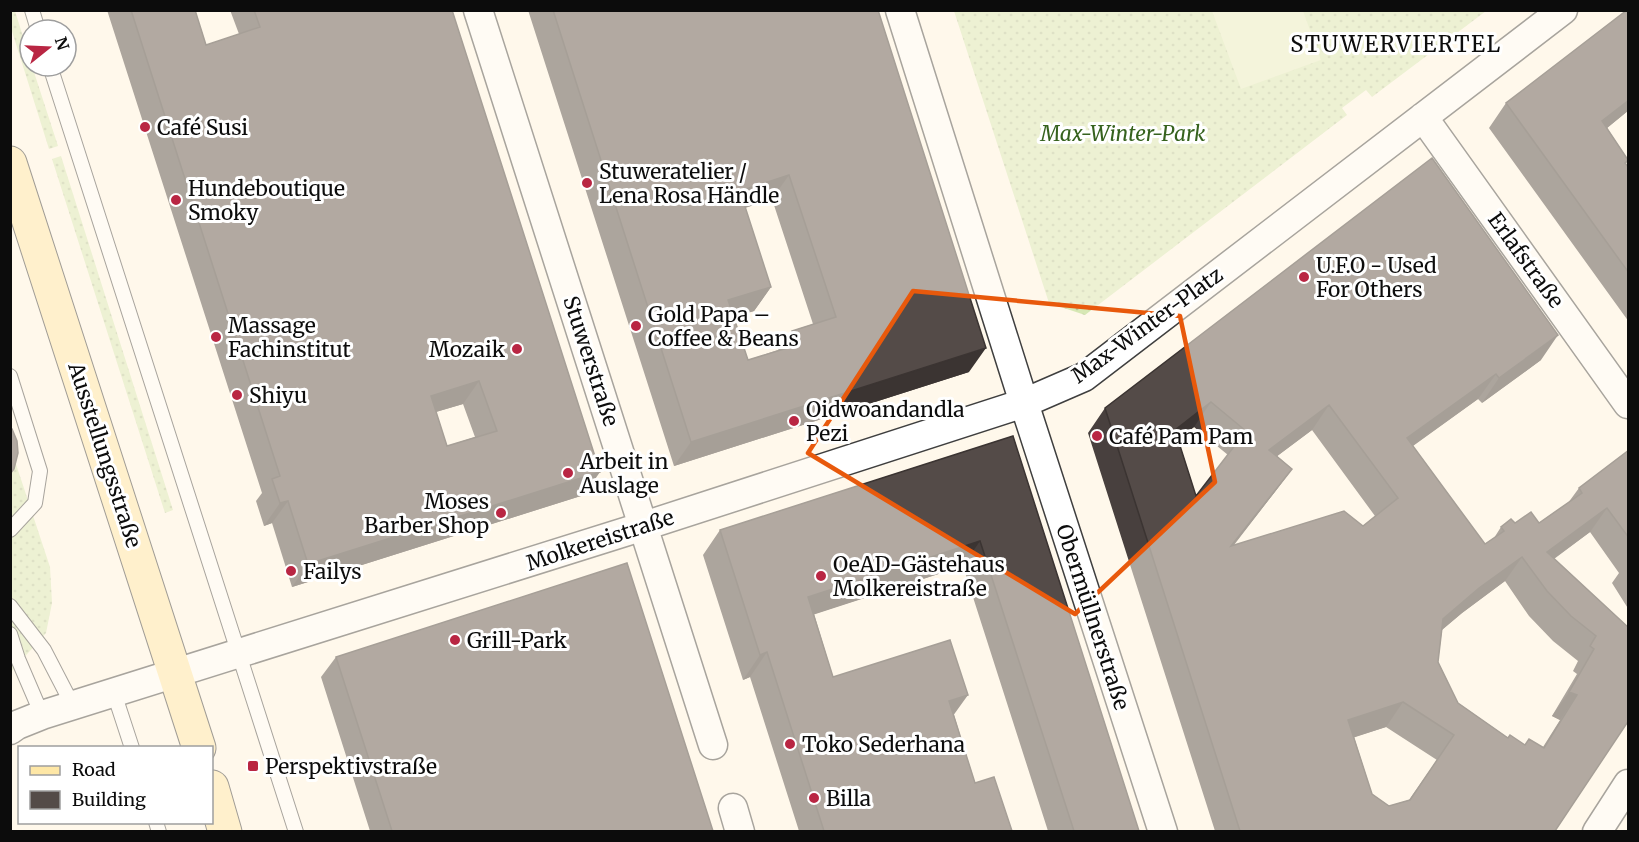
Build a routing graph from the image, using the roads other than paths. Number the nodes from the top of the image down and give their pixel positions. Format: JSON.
{"nodes":[{"id":1,"x":478,"y":10,"type":"edge"},
{"id":2,"x":900,"y":10,"type":"edge"},
{"id":3,"x":1563,"y":10,"type":"edge"},
{"id":4,"x":54,"y":78,"type":"edge"},
{"id":5,"x":1423,"y":117,"type":"junction"},
{"id":6,"x":10,"y":163,"type":"edge"},
{"id":7,"x":10,"y":376,"type":"edge"},
{"id":8,"x":1024,"y":403,"type":"junction"},
{"id":9,"x":1629,"y":404,"type":"edge"},
{"id":10,"x":644,"y":526,"type":"junction"},
{"id":11,"x":10,"y":530,"type":"edge"},
{"id":12,"x":10,"y":606,"type":"edge"},
{"id":13,"x":10,"y":634,"type":"edge"},
{"id":14,"x":239,"y":655,"type":"junction"},
{"id":15,"x":176,"y":674,"type":"junction"},
{"id":16,"x":114,"y":693,"type":"junction"},
{"id":17,"x":73,"y":706,"type":"junction"},
{"id":18,"x":42,"y":716,"type":"junction"},
{"id":19,"x":10,"y":730,"type":"edge"},
{"id":20,"x":713,"y":745,"type":"dead end"},
{"id":21,"x":132,"y":746,"type":"edge"},
{"id":22,"x":199,"y":746,"type":"edge"},
{"id":23,"x":1628,"y":786,"type":"edge"},
{"id":24,"x":213,"y":790,"type":"edge"},
{"id":25,"x":225,"y":831,"type":"edge"},
{"id":26,"x":296,"y":831,"type":"edge"},
{"id":27,"x":1163,"y":831,"type":"edge"},
{"id":28,"x":1597,"y":831,"type":"edge"}],
"edges":[{"from":1,"to":10,"type":"street","name":"Stuwerstraße"},
{"from":2,"to":8,"type":"street"},
{"from":3,"to":5,"type":"street","name":"Max-Winter-Platz"},
{"from":4,"to":14,"type":"lane"},
{"from":5,"to":8,"type":"street","name":"Max-Winter-Platz"},
{"from":5,"to":9,"type":"street","name":"Erlafstraße"},
{"from":6,"to":15,"type":"main road","name":"Ausstellungsstraße"},
{"from":7,"to":11,"type":"lane"},
{"from":8,"to":10,"type":"street","name":"Molkereistraße"},
{"from":8,"to":27,"type":"street","name":"Obermüllnerstraße"},
{"from":10,"to":14,"type":"street","name":"Molkereistraße"},
{"from":10,"to":20,"type":"street","name":"Stuwerstraße"},
{"from":12,"to":17,"type":"lane"},
{"from":13,"to":18,"type":"lane"},
{"from":14,"to":15,"type":"street","name":"Molkereistraße"},
{"from":14,"to":26,"type":"lane"},
{"from":15,"to":16,"type":"street","name":"Molkereistraße"},
{"from":15,"to":22,"type":"main road","name":"Ausstellungsstraße"},
{"from":16,"to":17,"type":"street","name":"Molkereistraße"},
{"from":16,"to":21,"type":"lane"},
{"from":17,"to":18,"type":"street","name":"Molkereistraße"},
{"from":18,"to":19,"type":"street"},
{"from":23,"to":28,"type":"street"},
{"from":24,"to":25,"type":"main road"}]}
